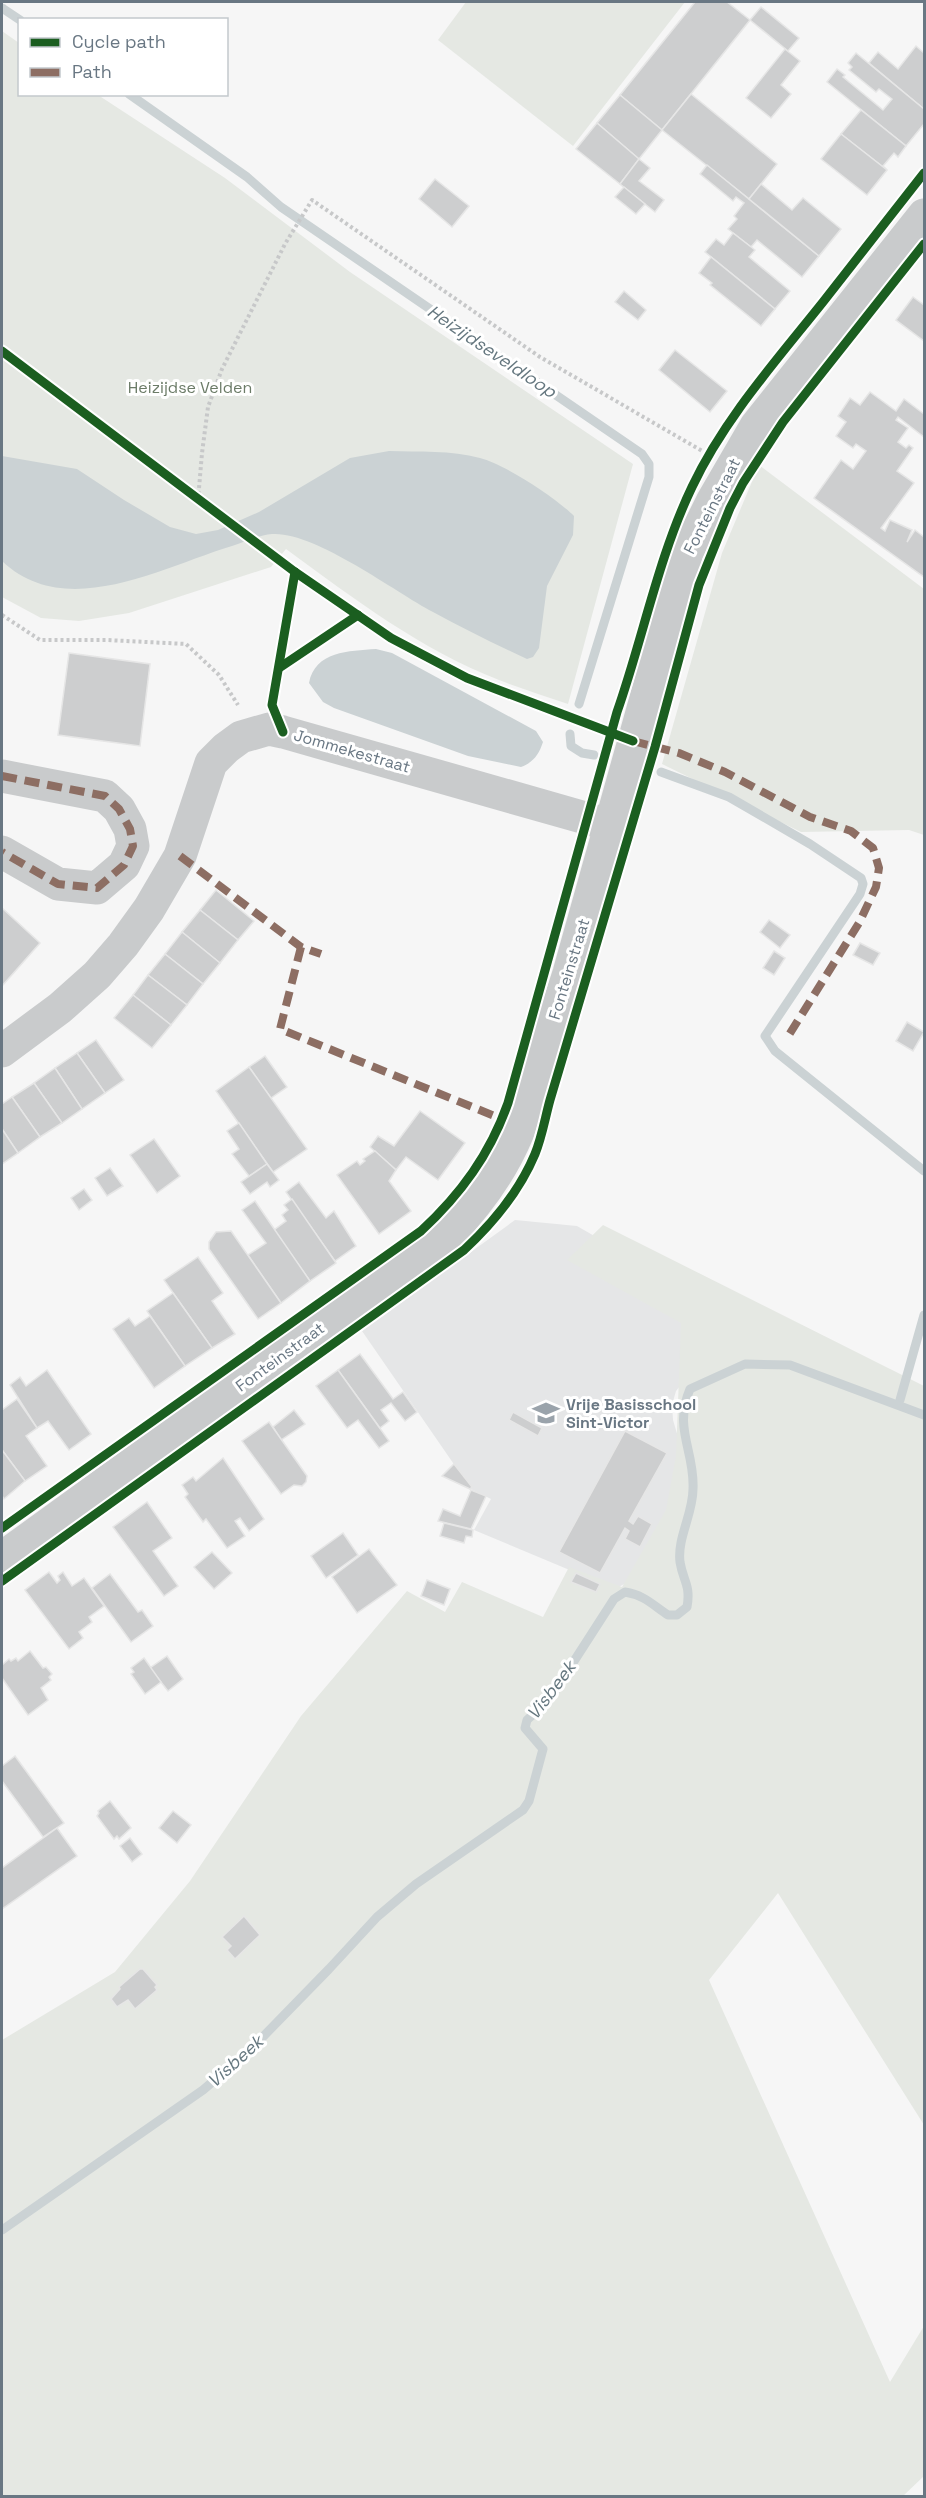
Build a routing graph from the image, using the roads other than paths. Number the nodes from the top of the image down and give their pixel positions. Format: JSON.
{"nodes":[{"id":1,"x":924,"y":215,"type":"edge"},
{"id":2,"x":2,"y":776,"type":"edge"},
{"id":3,"x":610,"y":825,"type":"junction"},
{"id":4,"x":2,"y":852,"type":"edge"},
{"id":5,"x":2,"y":1051,"type":"edge"},
{"id":6,"x":2,"y":1558,"type":"edge"}],
"edges":[{"from":1,"to":3,"type":"street","name":"Fonteinstraat"},
{"from":2,"to":4,"type":"street"},
{"from":3,"to":5,"type":"street","name":"Jommekestraat"},
{"from":3,"to":6,"type":"street","name":"Fonteinstraat"}]}
